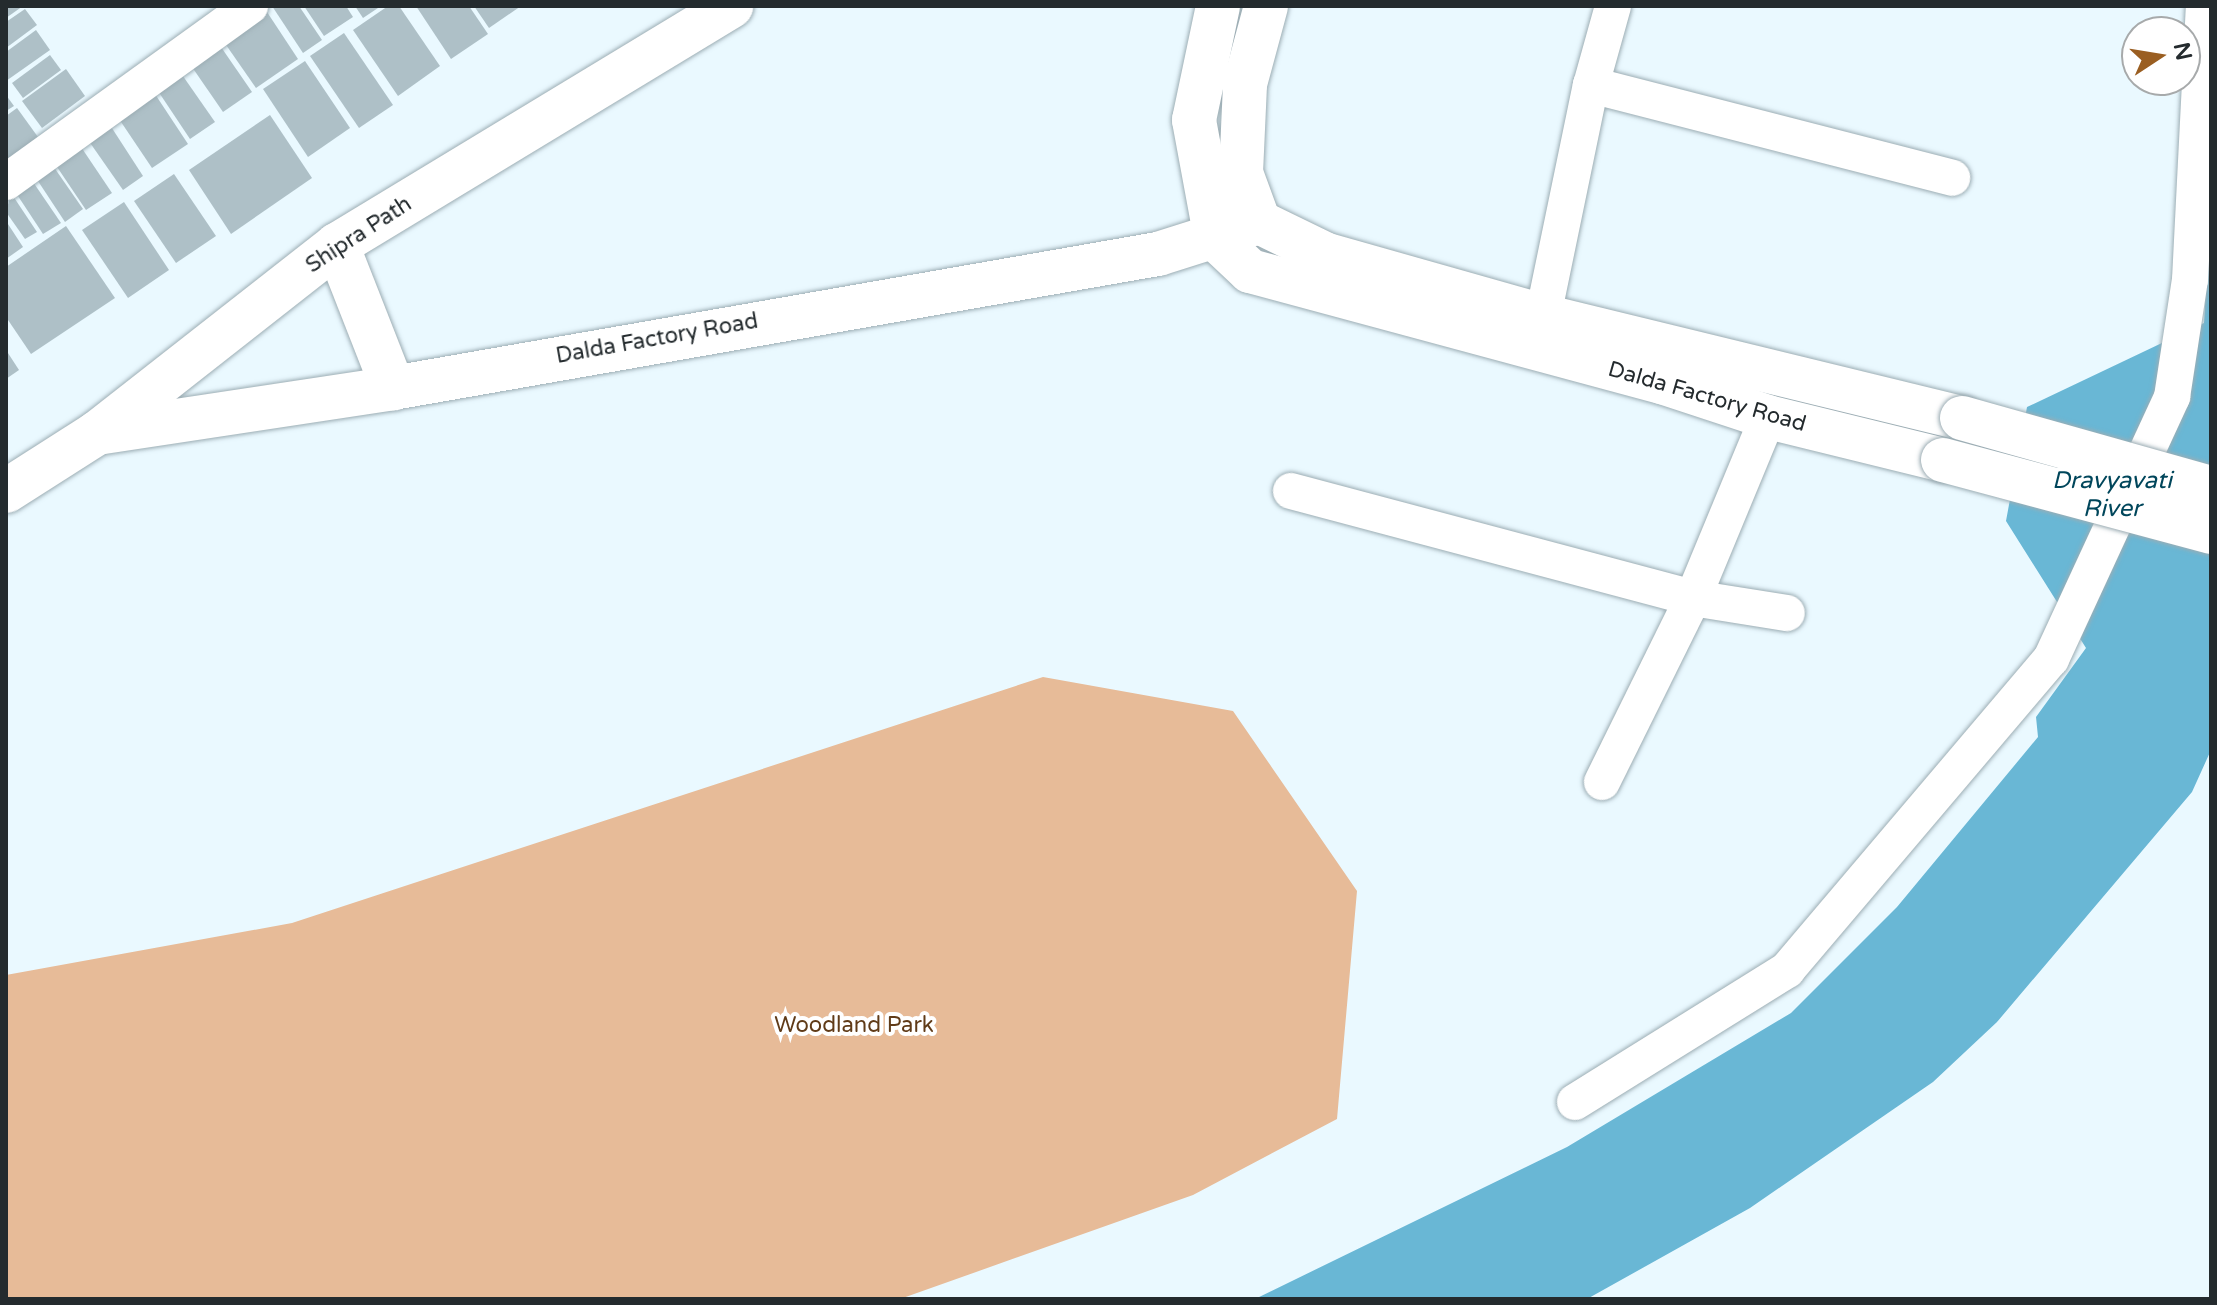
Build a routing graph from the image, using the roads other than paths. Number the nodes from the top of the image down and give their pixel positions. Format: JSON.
{"nodes":[{"id":1,"x":250,"y":6,"type":"edge"},
{"id":2,"x":731,"y":6,"type":"edge"},
{"id":3,"x":1218,"y":6,"type":"edge"},
{"id":4,"x":1266,"y":6,"type":"edge"},
{"id":5,"x":1613,"y":6,"type":"edge"},
{"id":6,"x":2204,"y":6,"type":"edge"},
{"id":7,"x":1591,"y":85,"type":"junction"},
{"id":8,"x":1952,"y":178,"type":"dead end"},
{"id":9,"x":6,"y":182,"type":"edge"},
{"id":10,"x":1259,"y":222,"type":"junction"},
{"id":11,"x":1216,"y":239,"type":"junction"},
{"id":12,"x":337,"y":245,"type":"junction"},
{"id":13,"x":1543,"y":316,"type":"junction"},
{"id":14,"x":393,"y":388,"type":"junction"},
{"id":15,"x":1768,"y":417,"type":"junction"},
{"id":16,"x":97,"y":433,"type":"junction"},
{"id":17,"x":2211,"y":488,"type":"edge"},
{"id":18,"x":6,"y":491,"type":"edge"},
{"id":19,"x":1291,"y":491,"type":"dead end"},
{"id":20,"x":2211,"y":532,"type":"edge"},
{"id":21,"x":1693,"y":598,"type":"junction"},
{"id":22,"x":1787,"y":613,"type":"dead end"},
{"id":23,"x":1602,"y":782,"type":"dead end"},
{"id":24,"x":1575,"y":1102,"type":"dead end"}],
"edges":[{"from":1,"to":9,"type":"street"},
{"from":2,"to":12,"type":"street","name":"Shipra Path"},
{"from":3,"to":11,"type":"street"},
{"from":4,"to":10,"type":"street"},
{"from":5,"to":7,"type":"street"},
{"from":6,"to":24,"type":"street"},
{"from":7,"to":8,"type":"street"},
{"from":7,"to":13,"type":"street"},
{"from":10,"to":11,"type":"street","name":"Dalda Factory Road"},
{"from":10,"to":13,"type":"street","name":"Dalda Factory Road"},
{"from":11,"to":14,"type":"street","name":"Dalda Factory Road"},
{"from":11,"to":15,"type":"street","name":"Dalda Factory Road"},
{"from":12,"to":14,"type":"street"},
{"from":12,"to":16,"type":"street","name":"Shipra Path"},
{"from":13,"to":17,"type":"street","name":"Dalda Factory Road","bridge":true},
{"from":14,"to":16,"type":"street","name":"Dalda Factory Road"},
{"from":15,"to":20,"type":"street","name":"Dalda Factory Road","bridge":true},
{"from":15,"to":21,"type":"street"},
{"from":16,"to":18,"type":"street","name":"Shipra Path"},
{"from":19,"to":21,"type":"street"},
{"from":21,"to":22,"type":"street"},
{"from":21,"to":23,"type":"street"}]}
